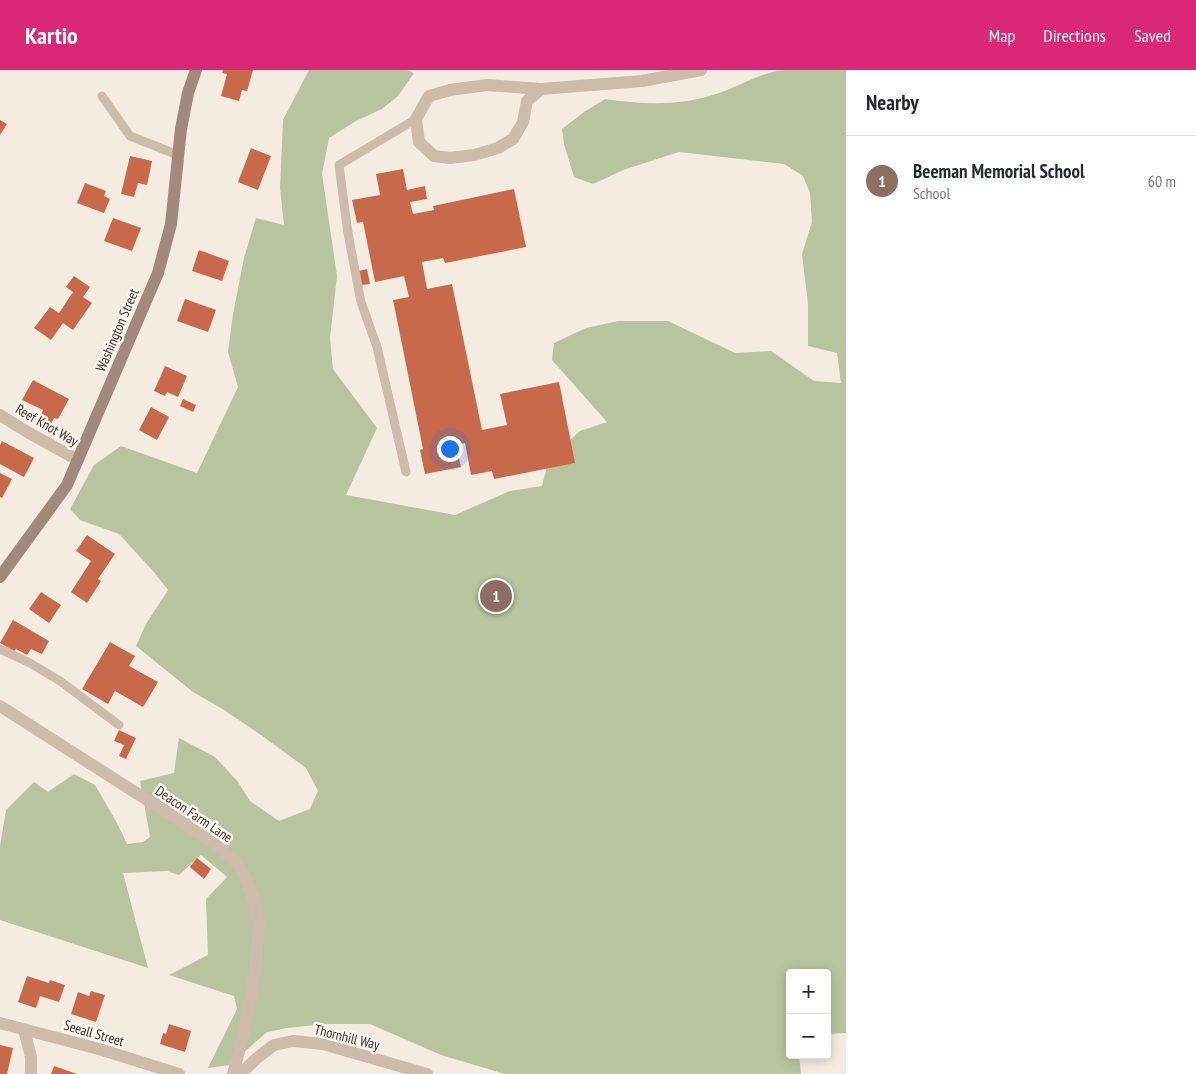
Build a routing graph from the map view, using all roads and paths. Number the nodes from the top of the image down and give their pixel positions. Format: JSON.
{"nodes":[{"id":1,"x":196,"y":70,"type":"edge"},
{"id":2,"x":701,"y":70,"type":"edge"},
{"id":3,"x":541,"y":89,"type":"junction"},
{"id":4,"x":102,"y":96,"type":"dead end"},
{"id":5,"x":416,"y":119,"type":"junction"},
{"id":6,"x":178,"y":155,"type":"junction"},
{"id":7,"x":0,"y":415,"type":"edge"},
{"id":8,"x":78,"y":460,"type":"junction"},
{"id":9,"x":406,"y":472,"type":"dead end"},
{"id":10,"x":0,"y":577,"type":"edge"},
{"id":11,"x":0,"y":649,"type":"edge"},
{"id":12,"x":0,"y":706,"type":"edge"},
{"id":13,"x":119,"y":725,"type":"dead end"},
{"id":14,"x":0,"y":1023,"type":"edge"},
{"id":15,"x":24,"y":1030,"type":"junction"},
{"id":16,"x":30,"y":1074,"type":"edge"},
{"id":17,"x":179,"y":1074,"type":"edge"},
{"id":18,"x":233,"y":1074,"type":"edge"},
{"id":19,"x":240,"y":1074,"type":"edge"},
{"id":20,"x":427,"y":1074,"type":"edge"}],
"edges":[{"from":1,"to":6,"type":"main road","name":"Washington Street"},
{"from":2,"to":3,"type":"street"},
{"from":3,"to":5,"type":"street"},
{"from":3,"to":5,"type":"street"},
{"from":4,"to":6,"type":"lane"},
{"from":5,"to":9,"type":"lane"},
{"from":6,"to":8,"type":"main road","name":"Washington Street"},
{"from":7,"to":8,"type":"street","name":"Reef Knot Way"},
{"from":8,"to":10,"type":"main road","name":"Washington Street"},
{"from":11,"to":13,"type":"lane"},
{"from":12,"to":18,"type":"street","name":"Deacon Farm Lane"},
{"from":14,"to":15,"type":"street","name":"Seeall Street"},
{"from":15,"to":16,"type":"street"},
{"from":15,"to":17,"type":"street","name":"Seeall Street"},
{"from":19,"to":20,"type":"street","name":"Thornhill Way"}]}
